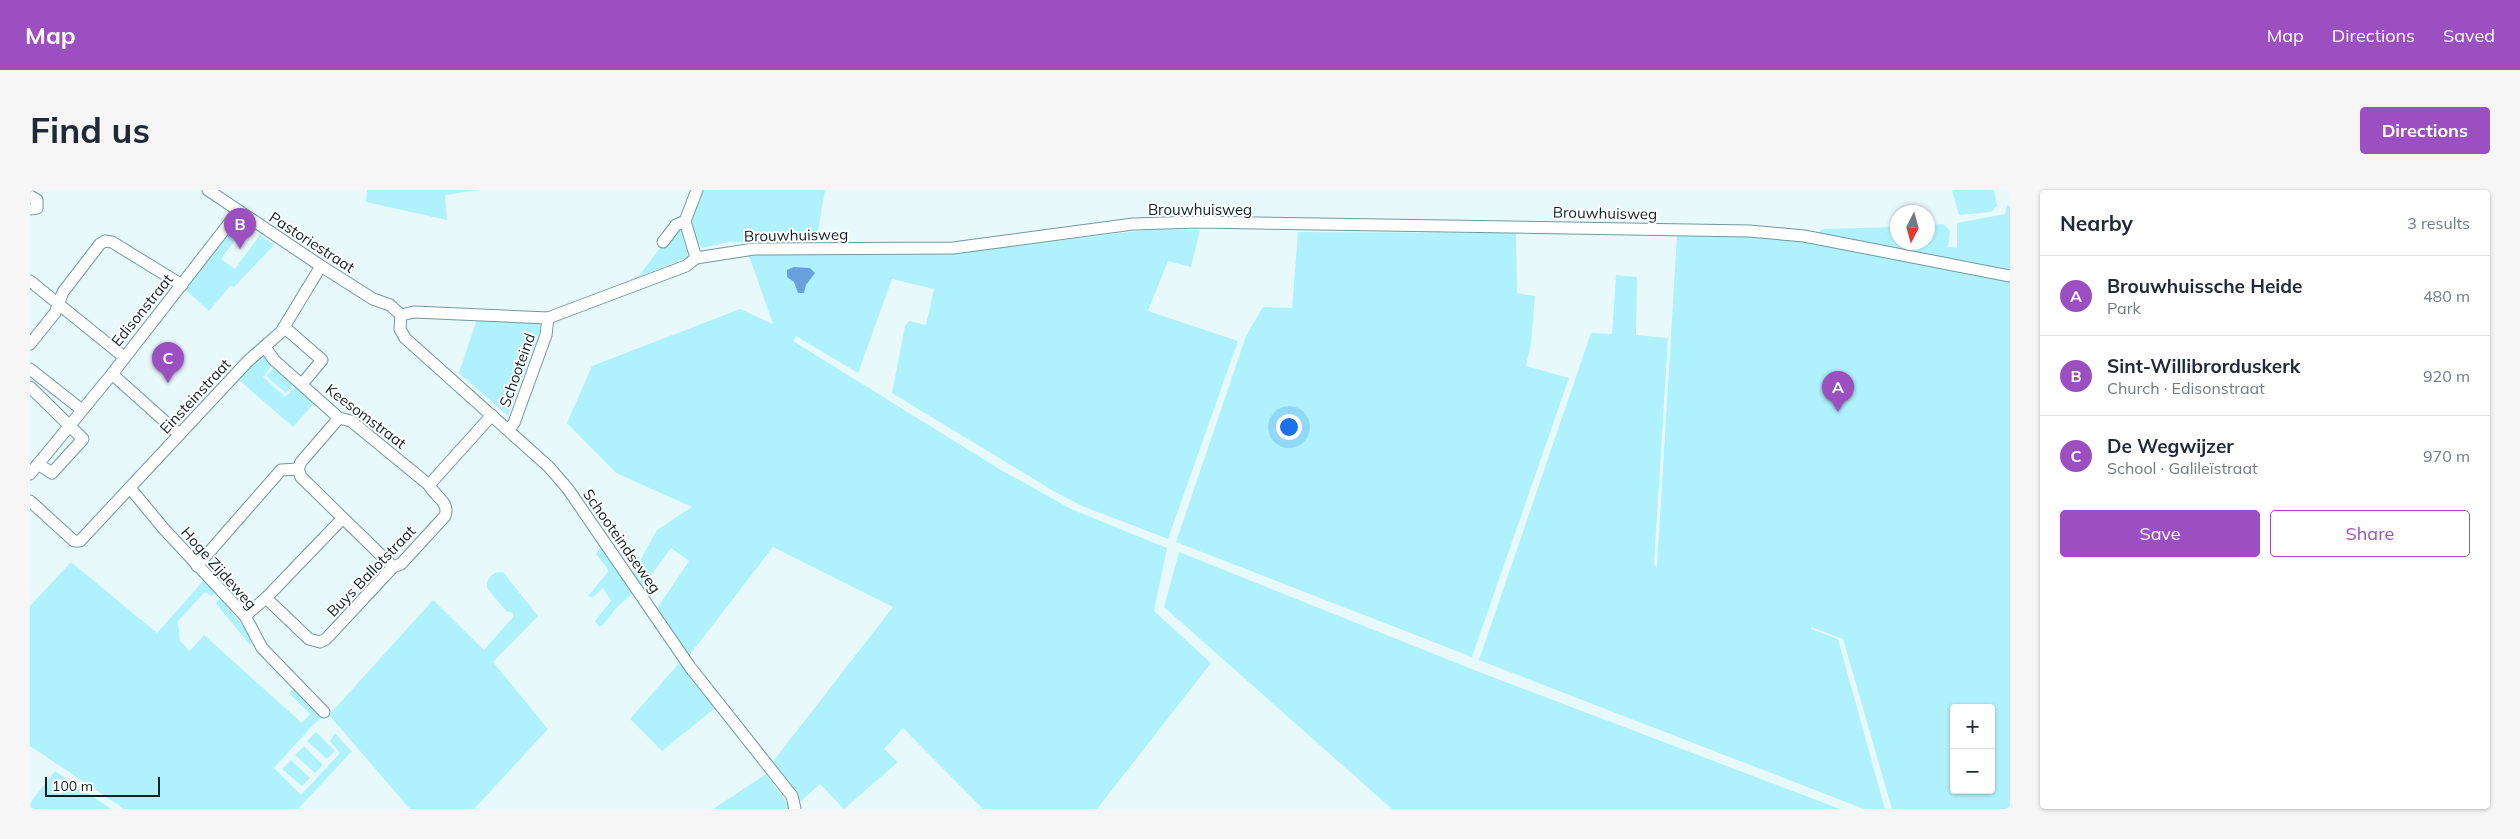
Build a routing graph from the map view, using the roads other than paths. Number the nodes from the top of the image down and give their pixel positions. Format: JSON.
{"nodes":[{"id":1,"x":208,"y":190,"type":"edge"},
{"id":2,"x":697,"y":190,"type":"edge"},
{"id":3,"x":30,"y":196,"type":"edge"},
{"id":4,"x":30,"y":209,"type":"edge"},
{"id":5,"x":238,"y":212,"type":"junction"},
{"id":6,"x":685,"y":221,"type":"junction"},
{"id":7,"x":663,"y":242,"type":"dead end"},
{"id":8,"x":696,"y":258,"type":"junction"},
{"id":9,"x":321,"y":266,"type":"junction"},
{"id":10,"x":2010,"y":276,"type":"edge"},
{"id":11,"x":30,"y":281,"type":"edge"},
{"id":12,"x":182,"y":285,"type":"junction"},
{"id":13,"x":59,"y":304,"type":"junction"},
{"id":14,"x":401,"y":315,"type":"junction"},
{"id":15,"x":548,"y":318,"type":"junction"},
{"id":16,"x":284,"y":327,"type":"junction"},
{"id":17,"x":30,"y":344,"type":"edge"},
{"id":18,"x":265,"y":347,"type":"junction"},
{"id":19,"x":124,"y":357,"type":"junction"},
{"id":20,"x":30,"y":369,"type":"edge"},
{"id":21,"x":112,"y":374,"type":"junction"},
{"id":22,"x":302,"y":384,"type":"junction"},
{"id":23,"x":30,"y":387,"type":"edge"},
{"id":24,"x":82,"y":410,"type":"junction"},
{"id":25,"x":492,"y":415,"type":"junction"},
{"id":26,"x":339,"y":418,"type":"junction"},
{"id":27,"x":68,"y":426,"type":"junction"},
{"id":28,"x":508,"y":430,"type":"junction"},
{"id":29,"x":179,"y":434,"type":"junction"},
{"id":30,"x":38,"y":464,"type":"junction"},
{"id":31,"x":298,"y":469,"type":"junction"},
{"id":32,"x":30,"y":474,"type":"edge"},
{"id":33,"x":429,"y":485,"type":"junction"},
{"id":34,"x":130,"y":488,"type":"junction"},
{"id":35,"x":30,"y":501,"type":"edge"},
{"id":36,"x":447,"y":509,"type":"joint"},
{"id":37,"x":342,"y":519,"type":"junction"},
{"id":38,"x":197,"y":566,"type":"junction"},
{"id":39,"x":392,"y":566,"type":"junction"},
{"id":40,"x":266,"y":598,"type":"junction"},
{"id":41,"x":245,"y":616,"type":"junction"},
{"id":42,"x":324,"y":712,"type":"dead end"},
{"id":43,"x":795,"y":809,"type":"edge"}],
"edges":[{"from":1,"to":5,"type":"street","name":"Pastoriestraat"},
{"from":2,"to":6,"type":"street"},
{"from":3,"to":4,"type":"street"},
{"from":5,"to":9,"type":"street","name":"Pastoriestraat"},
{"from":5,"to":12,"type":"street","name":"Edisonstraat"},
{"from":6,"to":7,"type":"street"},
{"from":6,"to":8,"type":"street"},
{"from":8,"to":10,"type":"street","name":"Brouwhuisweg"},
{"from":8,"to":15,"type":"street","name":"Brouwhuisweg"},
{"from":9,"to":14,"type":"street","name":"Pastoriestraat"},
{"from":9,"to":16,"type":"street","name":"Einsteinstraat"},
{"from":11,"to":13,"type":"street"},
{"from":12,"to":13,"type":"street"},
{"from":12,"to":19,"type":"street","name":"Edisonstraat"},
{"from":13,"to":17,"type":"street"},
{"from":13,"to":19,"type":"street"},
{"from":14,"to":15,"type":"street","name":"Brouwhuisweg"},
{"from":14,"to":25,"type":"street","name":"Schooteindseweg"},
{"from":15,"to":28,"type":"street","name":"Schooteind"},
{"from":16,"to":18,"type":"street","name":"Einsteinstraat"},
{"from":16,"to":22,"type":"street"},
{"from":18,"to":22,"type":"street","name":"Keesomstraat"},
{"from":18,"to":29,"type":"street","name":"Einsteinstraat"},
{"from":19,"to":21,"type":"street","name":"Edisonstraat"},
{"from":20,"to":24,"type":"street"},
{"from":21,"to":24,"type":"street","name":"Edisonstraat"},
{"from":21,"to":29,"type":"street"},
{"from":22,"to":26,"type":"street","name":"Keesomstraat"},
{"from":23,"to":27,"type":"street"},
{"from":24,"to":27,"type":"street","name":"Edisonstraat"},
{"from":25,"to":28,"type":"street","name":"Schooteindseweg"},
{"from":25,"to":33,"type":"street"},
{"from":26,"to":31,"type":"street"},
{"from":26,"to":33,"type":"street","name":"Keesomstraat"},
{"from":27,"to":30,"type":"street","name":"Edisonstraat"},
{"from":27,"to":30,"type":"street"},
{"from":28,"to":43,"type":"street","name":"Schooteindseweg"},
{"from":29,"to":34,"type":"street","name":"Einsteinstraat"},
{"from":30,"to":32,"type":"street","name":"Edisonstraat"},
{"from":31,"to":37,"type":"street"},
{"from":31,"to":38,"type":"street"},
{"from":33,"to":36,"type":"street","name":"Keesomstraat"},
{"from":34,"to":35,"type":"street","name":"Einsteinstraat"},
{"from":34,"to":38,"type":"street","name":"Hoge Zijdeweg"},
{"from":36,"to":39,"type":"street","name":"Buys Ballotstraat"},
{"from":37,"to":39,"type":"street"},
{"from":37,"to":40,"type":"street"},
{"from":38,"to":41,"type":"street","name":"Hoge Zijdeweg"},
{"from":39,"to":40,"type":"street","name":"Buys Ballotstraat"},
{"from":40,"to":41,"type":"street"},
{"from":41,"to":42,"type":"street","name":"Hoge Zijdeweg"}]}
